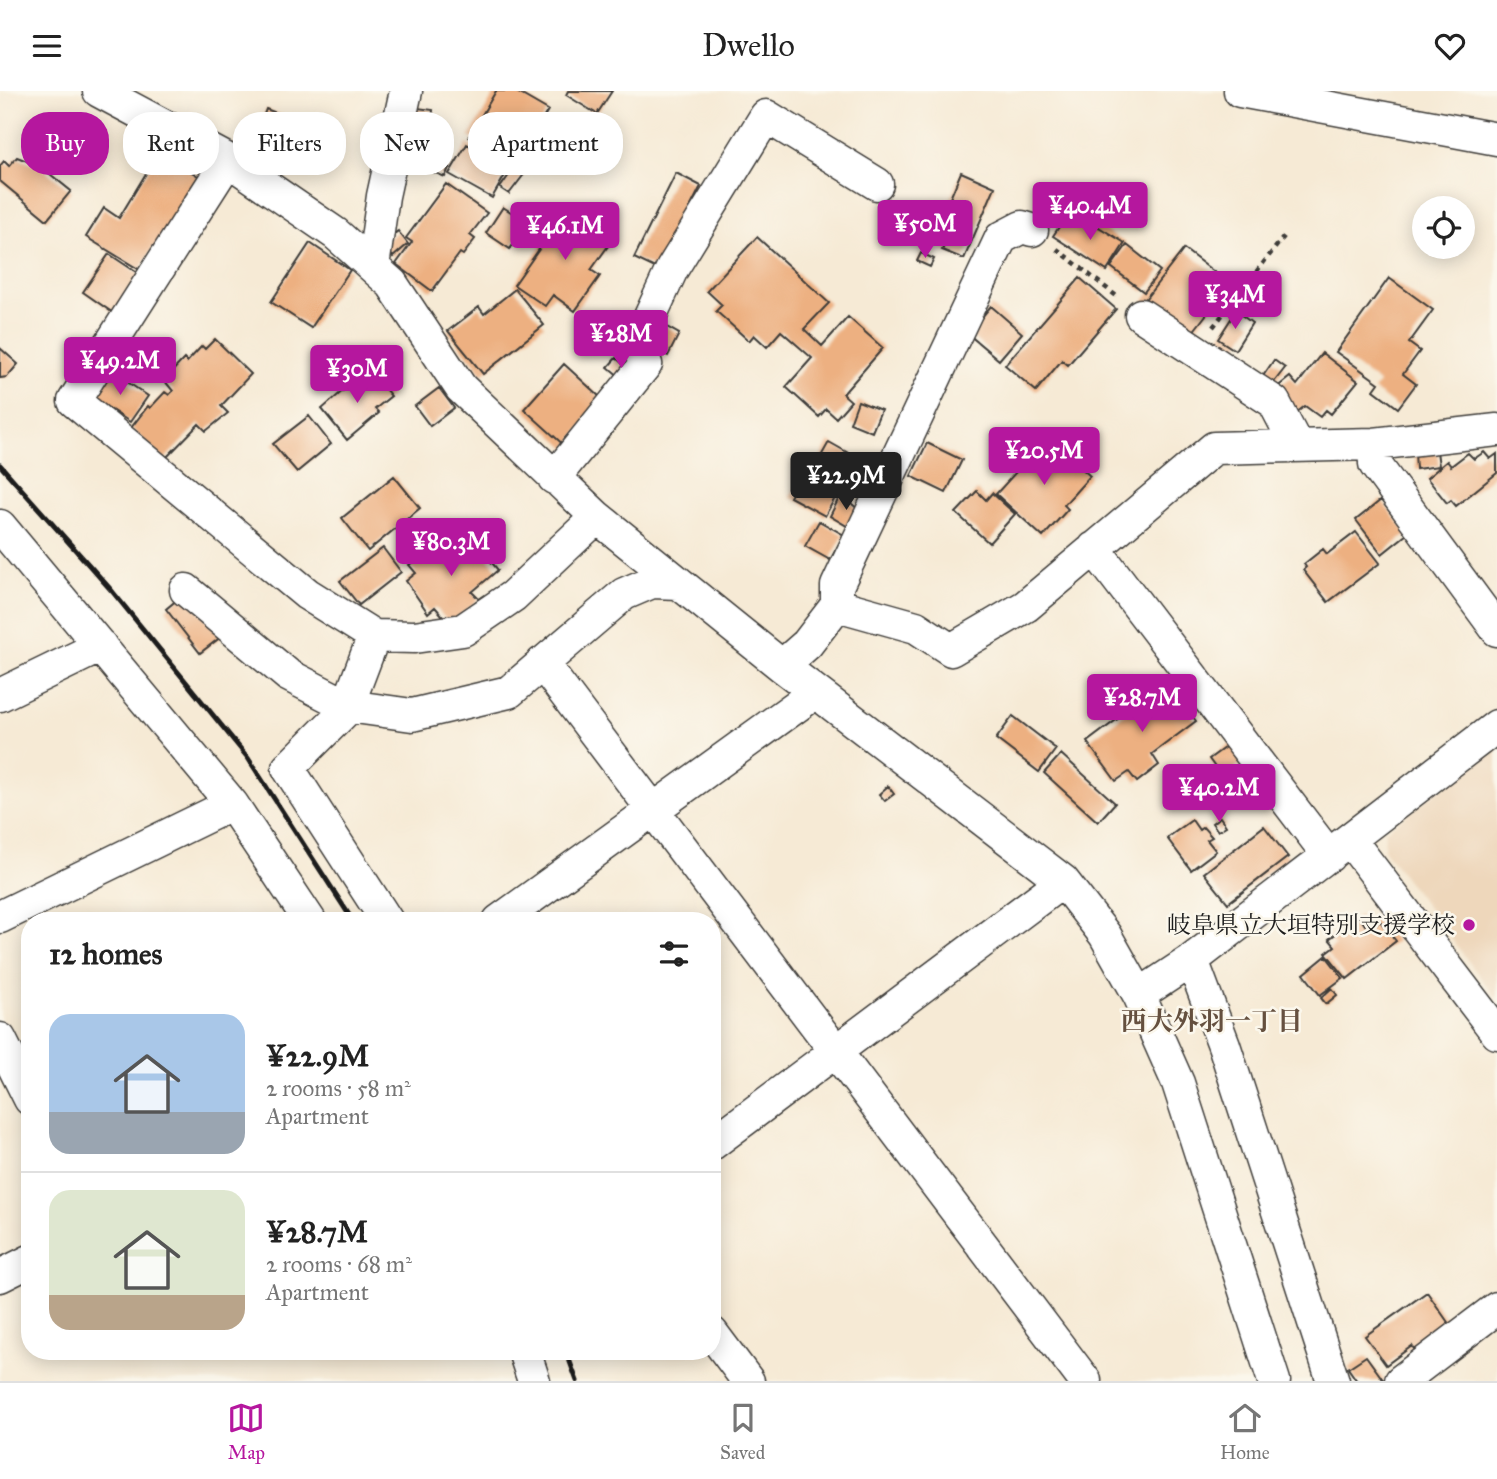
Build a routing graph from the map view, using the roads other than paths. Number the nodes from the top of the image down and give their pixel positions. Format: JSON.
{"nodes":[{"id":1,"x":99,"y":91,"type":"edge"},
{"id":2,"x":405,"y":91,"type":"edge"},
{"id":3,"x":1240,"y":91,"type":"edge"},
{"id":4,"x":136,"y":99,"type":"edge"},
{"id":5,"x":771,"y":103,"type":"edge"},
{"id":6,"x":1497,"y":139,"type":"edge"},
{"id":7,"x":228,"y":160,"type":"junction"},
{"id":8,"x":877,"y":184,"type":"dead end"},
{"id":9,"x":1032,"y":230,"type":"road end"},
{"id":10,"x":373,"y":267,"type":"junction"},
{"id":11,"x":1141,"y":315,"type":"road end"},
{"id":12,"x":1497,"y":430,"type":"edge"},
{"id":13,"x":1374,"y":444,"type":"junction"},
{"id":14,"x":1297,"y":446,"type":"junction"},
{"id":15,"x":554,"y":478,"type":"junction"},
{"id":16,"x":597,"y":517,"type":"junction"},
{"id":17,"x":0,"y":526,"type":"edge"},
{"id":18,"x":1094,"y":548,"type":"junction"},
{"id":19,"x":679,"y":583,"type":"junction"},
{"id":20,"x":186,"y":590,"type":"dead end"},
{"id":21,"x":837,"y":605,"type":"junction"},
{"id":22,"x":1497,"y":631,"type":"edge"},
{"id":23,"x":374,"y":636,"type":"junction"},
{"id":24,"x":101,"y":646,"type":"junction"},
{"id":25,"x":542,"y":663,"type":"junction"},
{"id":26,"x":782,"y":666,"type":"junction"},
{"id":27,"x":816,"y":692,"type":"junction"},
{"id":28,"x":0,"y":695,"type":"edge"},
{"id":29,"x":348,"y":705,"type":"junction"},
{"id":30,"x":1497,"y":726,"type":"edge"},
{"id":31,"x":232,"y":804,"type":"junction"},
{"id":32,"x":652,"y":809,"type":"junction"},
{"id":33,"x":1340,"y":848,"type":"junction"},
{"id":34,"x":1063,"y":881,"type":"junction"},
{"id":35,"x":304,"y":912,"type":"edge"},
{"id":36,"x":381,"y":912,"type":"edge"},
{"id":37,"x":511,"y":912,"type":"edge"},
{"id":38,"x":0,"y":917,"type":"edge"},
{"id":39,"x":1192,"y":960,"type":"junction"},
{"id":40,"x":1139,"y":995,"type":"junction"},
{"id":41,"x":1497,"y":1033,"type":"edge"},
{"id":42,"x":0,"y":1039,"type":"edge"},
{"id":43,"x":836,"y":1051,"type":"junction"},
{"id":44,"x":21,"y":1081,"type":"edge"},
{"id":45,"x":721,"y":1137,"type":"edge"},
{"id":46,"x":21,"y":1266,"type":"edge"},
{"id":47,"x":0,"y":1276,"type":"edge"},
{"id":48,"x":1497,"y":1308,"type":"edge"},
{"id":49,"x":721,"y":1345,"type":"edge"},
{"id":50,"x":527,"y":1360,"type":"edge"},
{"id":51,"x":534,"y":1381,"type":"edge"},
{"id":52,"x":748,"y":1381,"type":"edge"},
{"id":53,"x":1085,"y":1381,"type":"edge"},
{"id":54,"x":1274,"y":1381,"type":"edge"},
{"id":55,"x":1333,"y":1381,"type":"edge"},
{"id":56,"x":1401,"y":1381,"type":"edge"}],
"edges":[{"from":1,"to":4,"type":"street"},
{"from":2,"to":10,"type":"street"},
{"from":3,"to":6,"type":"street"},
{"from":4,"to":7,"type":"street"},
{"from":5,"to":8,"type":"street"},
{"from":5,"to":15,"type":"street"},
{"from":7,"to":10,"type":"street"},
{"from":7,"to":23,"type":"street"},
{"from":9,"to":21,"type":"street"},
{"from":10,"to":15,"type":"street"},
{"from":11,"to":14,"type":"street"},
{"from":12,"to":13,"type":"street"},
{"from":13,"to":14,"type":"street"},
{"from":13,"to":22,"type":"street"},
{"from":14,"to":18,"type":"street"},
{"from":15,"to":16,"type":"street"},
{"from":16,"to":19,"type":"street"},
{"from":16,"to":23,"type":"street"},
{"from":17,"to":24,"type":"street"},
{"from":18,"to":21,"type":"street"},
{"from":18,"to":33,"type":"street"},
{"from":19,"to":25,"type":"street"},
{"from":19,"to":26,"type":"street"},
{"from":20,"to":29,"type":"street"},
{"from":21,"to":26,"type":"street"},
{"from":23,"to":29,"type":"street"},
{"from":24,"to":28,"type":"street"},
{"from":24,"to":31,"type":"street"},
{"from":25,"to":29,"type":"street"},
{"from":25,"to":32,"type":"street"},
{"from":26,"to":27,"type":"street"},
{"from":27,"to":32,"type":"street"},
{"from":27,"to":34,"type":"street"},
{"from":29,"to":36,"type":"street"},
{"from":30,"to":33,"type":"street"},
{"from":31,"to":35,"type":"street"},
{"from":31,"to":38,"type":"street"},
{"from":32,"to":37,"type":"street"},
{"from":32,"to":43,"type":"street"},
{"from":33,"to":39,"type":"street"},
{"from":33,"to":41,"type":"street"},
{"from":34,"to":40,"type":"street"},
{"from":34,"to":43,"type":"street"},
{"from":39,"to":40,"type":"street"},
{"from":39,"to":55,"type":"street"},
{"from":40,"to":54,"type":"street"},
{"from":42,"to":44,"type":"street"},
{"from":43,"to":45,"type":"street"},
{"from":43,"to":53,"type":"street"},
{"from":46,"to":47,"type":"street"},
{"from":48,"to":56,"type":"street"},
{"from":49,"to":52,"type":"street"},
{"from":50,"to":51,"type":"street"}]}
